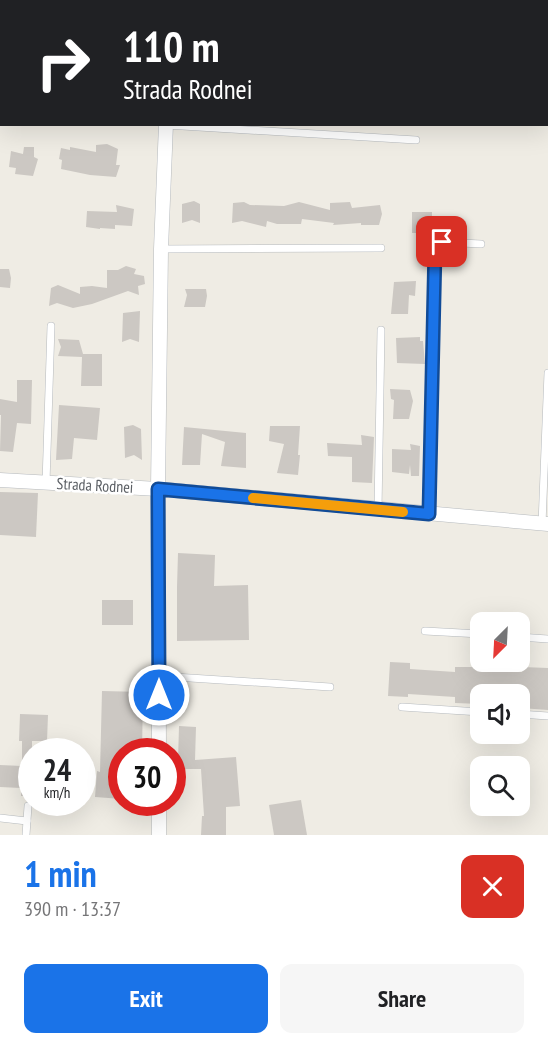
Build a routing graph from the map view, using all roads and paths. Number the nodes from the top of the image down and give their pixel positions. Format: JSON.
{"nodes":[{"id":1,"x":166,"y":126,"type":"edge"},
{"id":2,"x":183,"y":126,"type":"edge"},
{"id":3,"x":416,"y":140,"type":"dead end"},
{"id":4,"x":481,"y":244,"type":"dead end"},
{"id":5,"x":381,"y":248,"type":"dead end"},
{"id":6,"x":161,"y":249,"type":"junction"},
{"id":7,"x":51,"y":326,"type":"dead end"},
{"id":8,"x":381,"y":330,"type":"dead end"},
{"id":9,"x":548,"y":372,"type":"edge"},
{"id":10,"x":0,"y":480,"type":"edge"},
{"id":11,"x":46,"y":483,"type":"junction"},
{"id":12,"x":158,"y":489,"type":"junction"},
{"id":13,"x":378,"y":510,"type":"junction"},
{"id":14,"x":429,"y":514,"type":"junction"},
{"id":15,"x":545,"y":524,"type":"edge"},
{"id":16,"x":425,"y":631,"type":"dead end"},
{"id":17,"x":470,"y":633,"type":"edge"},
{"id":18,"x":530,"y":638,"type":"edge"},
{"id":19,"x":548,"y":639,"type":"edge"},
{"id":20,"x":159,"y":676,"type":"junction"},
{"id":21,"x":330,"y":687,"type":"dead end"},
{"id":22,"x":402,"y":707,"type":"dead end"},
{"id":23,"x":470,"y":711,"type":"edge"},
{"id":24,"x":530,"y":715,"type":"edge"},
{"id":25,"x":548,"y":716,"type":"edge"},
{"id":26,"x":159,"y":738,"type":"edge"},
{"id":27,"x":27,"y":816,"type":"edge"},
{"id":28,"x":159,"y":816,"type":"edge"},
{"id":29,"x":0,"y":818,"type":"edge"},
{"id":30,"x":27,"y":821,"type":"junction"},
{"id":31,"x":26,"y":835,"type":"edge"},
{"id":32,"x":159,"y":835,"type":"edge"}],
"edges":[{"from":1,"to":6,"type":"street"},
{"from":2,"to":3,"type":"lane"},
{"from":4,"to":14,"type":"lane"},
{"from":5,"to":6,"type":"lane"},
{"from":6,"to":12,"type":"street"},
{"from":7,"to":11,"type":"lane"},
{"from":8,"to":13,"type":"lane"},
{"from":9,"to":15,"type":"lane"},
{"from":10,"to":11,"type":"street","name":"Strada Rodnei"},
{"from":11,"to":12,"type":"street","name":"Strada Rodnei"},
{"from":12,"to":13,"type":"street","name":"Strada Rodnei"},
{"from":12,"to":20,"type":"street"},
{"from":13,"to":14,"type":"street","name":"Strada Rodnei"},
{"from":14,"to":15,"type":"street","name":"Strada Rodnei"},
{"from":16,"to":17,"type":"lane"},
{"from":18,"to":19,"type":"lane"},
{"from":20,"to":21,"type":"lane"},
{"from":20,"to":26,"type":"street"},
{"from":22,"to":23,"type":"lane"},
{"from":24,"to":25,"type":"lane"},
{"from":27,"to":30,"type":"lane"},
{"from":28,"to":32,"type":"street"},
{"from":29,"to":30,"type":"lane"},
{"from":30,"to":31,"type":"lane"}]}
